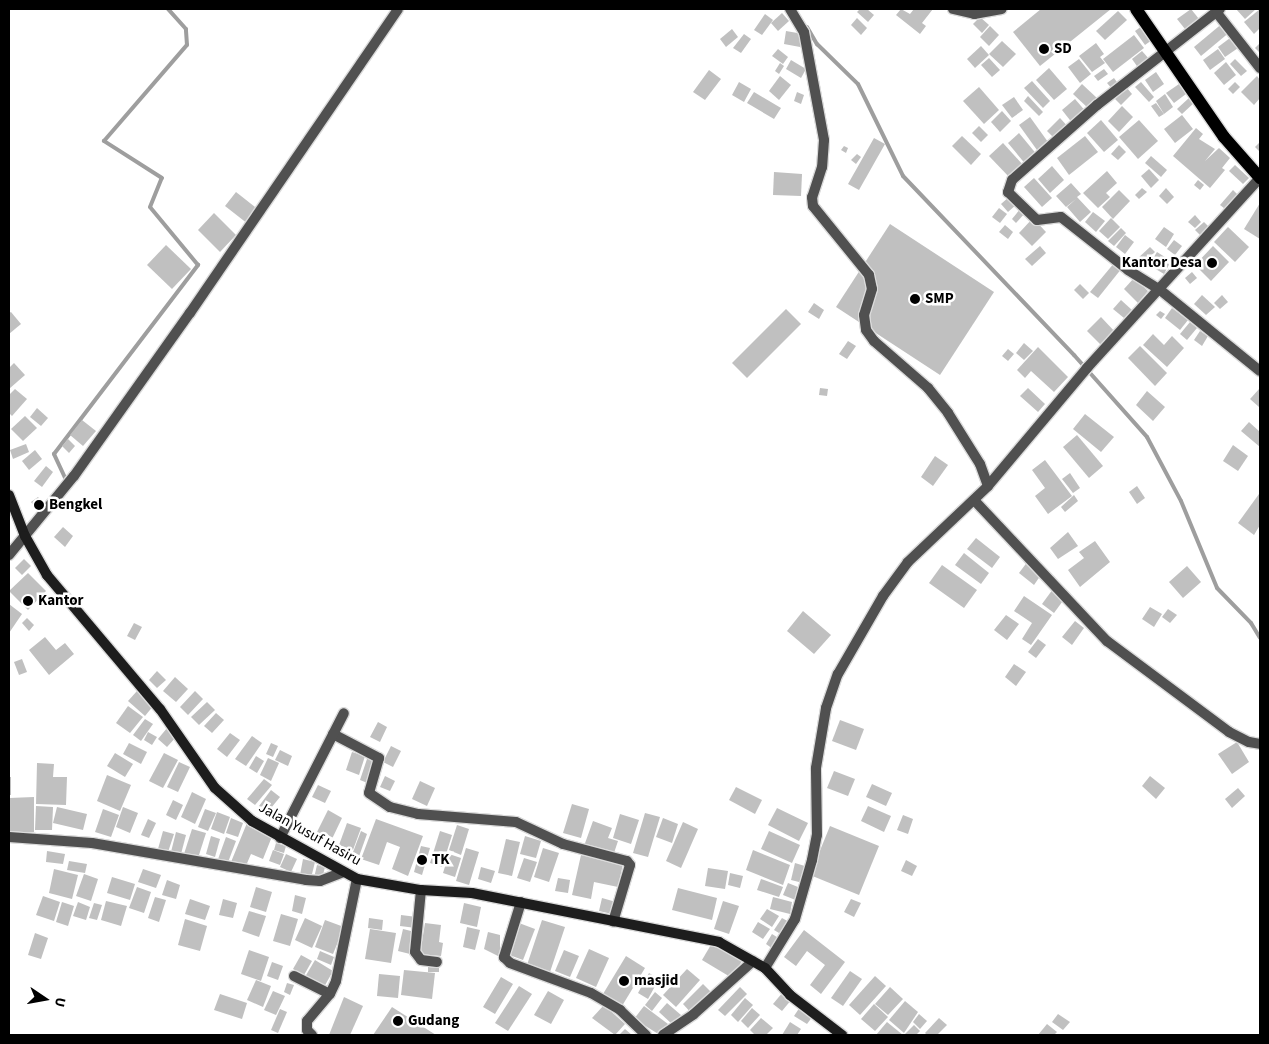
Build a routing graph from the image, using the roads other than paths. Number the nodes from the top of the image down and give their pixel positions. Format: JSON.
{"nodes":[{"id":1,"x":398,"y":9,"type":"edge"},
{"id":2,"x":790,"y":9,"type":"edge"},
{"id":3,"x":953,"y":9,"type":"edge"},
{"id":4,"x":1002,"y":9,"type":"edge"},
{"id":5,"x":1136,"y":9,"type":"edge"},
{"id":6,"x":1218,"y":11,"type":"edge"},
{"id":7,"x":1166,"y":51,"type":"junction"},
{"id":8,"x":1260,"y":68,"type":"edge"},
{"id":9,"x":1259,"y":174,"type":"edge"},
{"id":10,"x":1159,"y":289,"type":"junction"},
{"id":11,"x":1260,"y":371,"type":"edge"},
{"id":12,"x":988,"y":486,"type":"junction"},
{"id":13,"x":9,"y":495,"type":"edge"},
{"id":14,"x":974,"y":500,"type":"junction"},
{"id":15,"x":24,"y":536,"type":"junction"},
{"id":16,"x":9,"y":556,"type":"edge"},
{"id":17,"x":344,"y":713,"type":"dead end"},
{"id":18,"x":333,"y":734,"type":"junction"},
{"id":19,"x":1260,"y":744,"type":"edge"},
{"id":20,"x":9,"y":838,"type":"edge"},
{"id":21,"x":280,"y":838,"type":"junction"},
{"id":22,"x":343,"y":872,"type":"junction"},
{"id":23,"x":358,"y":879,"type":"junction"},
{"id":24,"x":421,"y":890,"type":"junction"},
{"id":25,"x":521,"y":902,"type":"junction"},
{"id":26,"x":613,"y":922,"type":"junction"},
{"id":27,"x":753,"y":961,"type":"junction"},
{"id":28,"x":437,"y":962,"type":"dead end"},
{"id":29,"x":765,"y":968,"type":"junction"},
{"id":30,"x":294,"y":976,"type":"dead end"},
{"id":31,"x":330,"y":994,"type":"junction"},
{"id":32,"x":312,"y":1035,"type":"edge"},
{"id":33,"x":646,"y":1035,"type":"edge"},
{"id":34,"x":663,"y":1035,"type":"edge"},
{"id":35,"x":842,"y":1035,"type":"edge"}],
"edges":[{"from":1,"to":15,"type":"street"},
{"from":2,"to":12,"type":"street"},
{"from":3,"to":4,"type":"street"},
{"from":5,"to":7,"type":"main road"},
{"from":6,"to":7,"type":"street"},
{"from":6,"to":8,"type":"street"},
{"from":7,"to":9,"type":"main road"},
{"from":7,"to":10,"type":"street"},
{"from":9,"to":10,"type":"street"},
{"from":10,"to":11,"type":"street"},
{"from":10,"to":12,"type":"street"},
{"from":12,"to":14,"type":"street"},
{"from":13,"to":15,"type":"main road","name":"Jalan Yusuf Hasiru"},
{"from":14,"to":19,"type":"street"},
{"from":14,"to":29,"type":"street"},
{"from":15,"to":16,"type":"street"},
{"from":15,"to":21,"type":"main road","name":"Jalan Yusuf Hasiru"},
{"from":17,"to":18,"type":"street"},
{"from":18,"to":21,"type":"street"},
{"from":18,"to":26,"type":"street"},
{"from":20,"to":22,"type":"street"},
{"from":21,"to":22,"type":"main road","name":"Jalan Yusuf Hasiru"},
{"from":22,"to":23,"type":"main road","name":"Jalan Yusuf Hasiru"},
{"from":23,"to":24,"type":"main road","name":"Jalan Yusuf Hasiru"},
{"from":23,"to":31,"type":"street"},
{"from":24,"to":25,"type":"main road","name":"Jalan Yusuf Hasiru"},
{"from":24,"to":28,"type":"street"},
{"from":25,"to":26,"type":"main road","name":"Jalan Yusuf Hasiru"},
{"from":25,"to":33,"type":"street"},
{"from":26,"to":27,"type":"main road","name":"Jalan Yusuf Hasiru"},
{"from":27,"to":29,"type":"main road","name":"Jalan Yusuf Hasiru"},
{"from":27,"to":34,"type":"street"},
{"from":29,"to":35,"type":"main road","name":"Jalan Yusuf Hasiru"},
{"from":30,"to":31,"type":"street"},
{"from":31,"to":32,"type":"street"}]}
